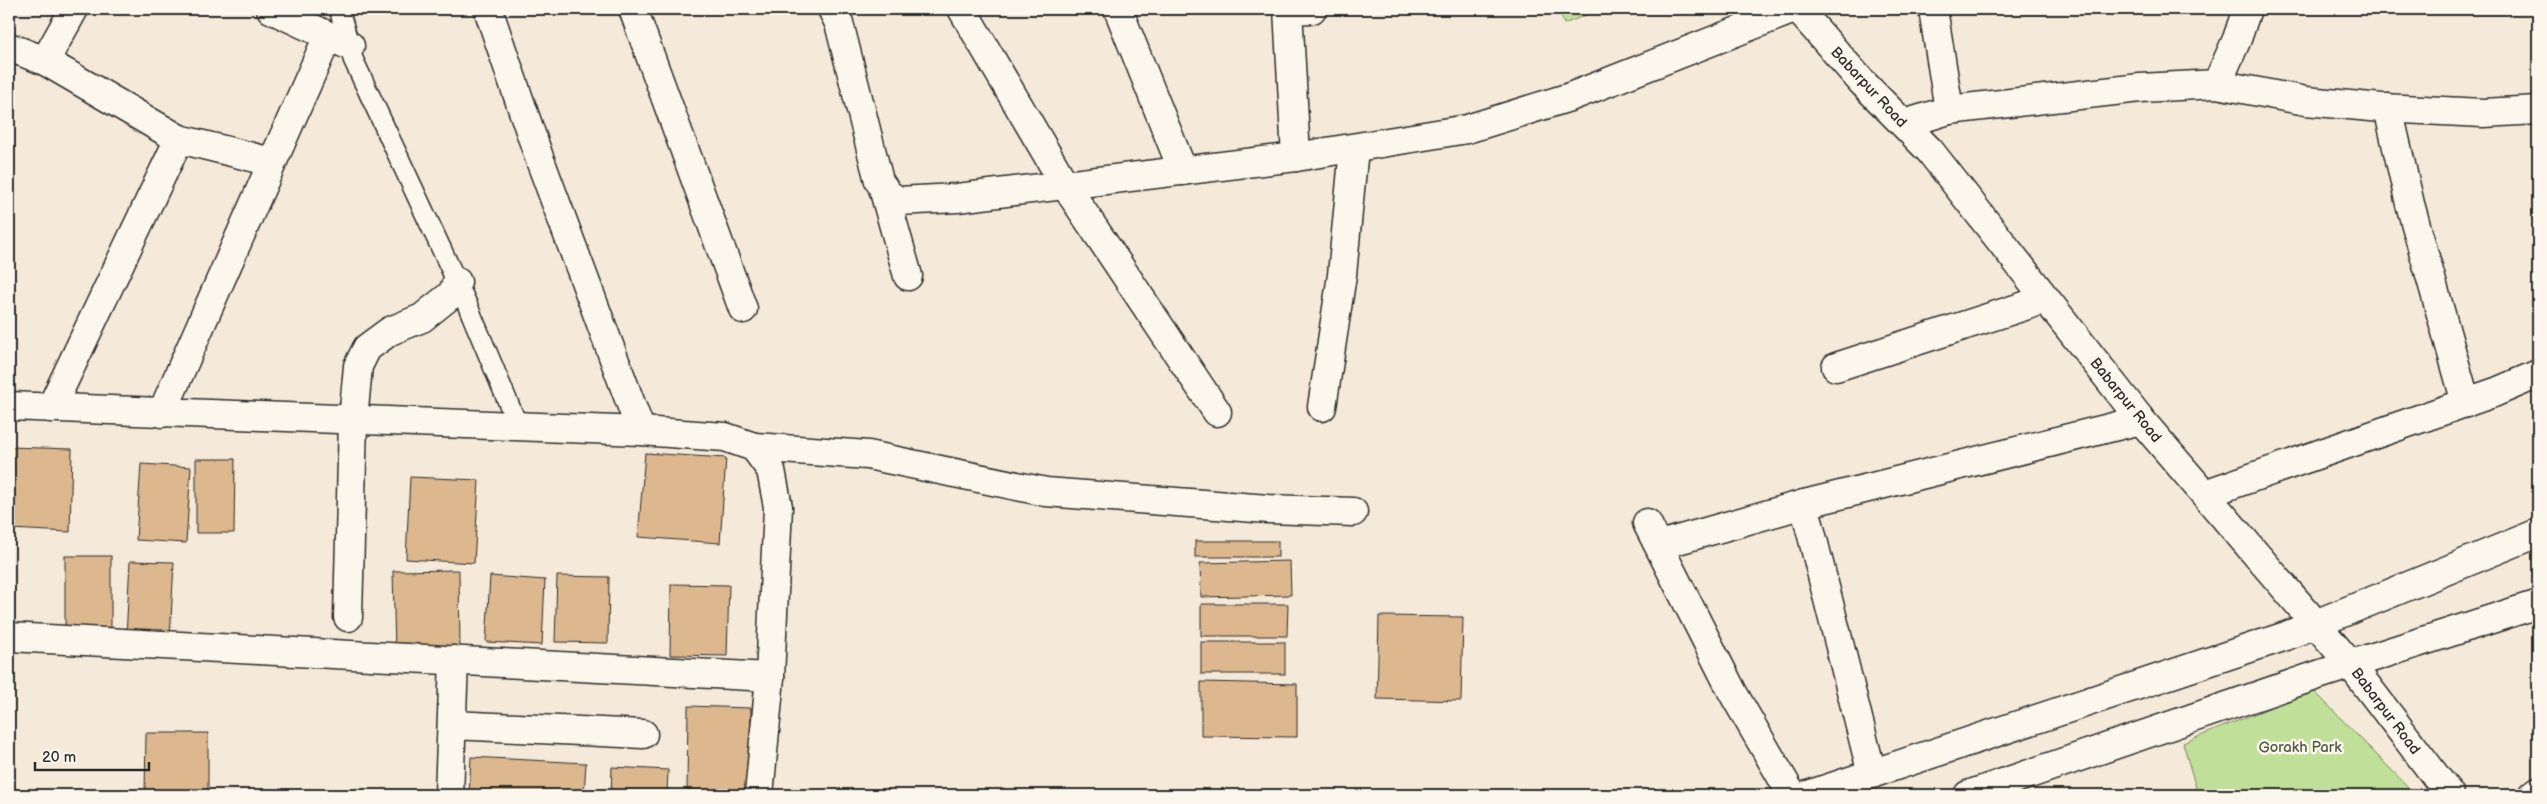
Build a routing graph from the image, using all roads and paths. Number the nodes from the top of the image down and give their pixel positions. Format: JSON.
{"nodes":[{"id":1,"x":74,"y":9,"type":"edge"},
{"id":2,"x":271,"y":9,"type":"edge"},
{"id":3,"x":339,"y":9,"type":"edge"},
{"id":4,"x":488,"y":9,"type":"edge"},
{"id":5,"x":633,"y":9,"type":"edge"},
{"id":6,"x":832,"y":9,"type":"edge"},
{"id":7,"x":962,"y":9,"type":"edge"},
{"id":8,"x":1118,"y":9,"type":"edge"},
{"id":9,"x":1296,"y":9,"type":"edge"},
{"id":10,"x":1796,"y":9,"type":"edge"},
{"id":11,"x":1933,"y":9,"type":"edge"},
{"id":12,"x":2248,"y":9,"type":"edge"},
{"id":13,"x":339,"y":41,"type":"junction"},
{"id":14,"x":11,"y":56,"type":"edge"},
{"id":15,"x":44,"y":61,"type":"junction"},
{"id":16,"x":2217,"y":84,"type":"junction"},
{"id":17,"x":2388,"y":108,"type":"junction"},
{"id":18,"x":1948,"y":110,"type":"junction"},
{"id":19,"x":2538,"y":110,"type":"edge"},
{"id":20,"x":1904,"y":124,"type":"junction"},
{"id":21,"x":179,"y":139,"type":"junction"},
{"id":22,"x":1354,"y":148,"type":"junction"},
{"id":23,"x":1296,"y":157,"type":"junction"},
{"id":24,"x":272,"y":162,"type":"junction"},
{"id":25,"x":1183,"y":171,"type":"junction"},
{"id":26,"x":1065,"y":185,"type":"junction"},
{"id":27,"x":883,"y":188,"type":"junction"},
{"id":28,"x":908,"y":276,"type":"dead end"},
{"id":29,"x":457,"y":282,"type":"junction"},
{"id":30,"x":2046,"y":299,"type":"junction"},
{"id":31,"x":743,"y":309,"type":"dead end"},
{"id":32,"x":1836,"y":367,"type":"dead end"},
{"id":33,"x":2538,"y":374,"type":"edge"},
{"id":34,"x":2466,"y":403,"type":"junction"},
{"id":35,"x":9,"y":406,"type":"edge"},
{"id":36,"x":1322,"y":407,"type":"dead end"},
{"id":37,"x":51,"y":408,"type":"junction"},
{"id":38,"x":1217,"y":412,"type":"dead end"},
{"id":39,"x":162,"y":413,"type":"junction"},
{"id":40,"x":353,"y":420,"type":"junction"},
{"id":41,"x":2141,"y":420,"type":"junction"},
{"id":42,"x":518,"y":426,"type":"junction"},
{"id":43,"x":641,"y":431,"type":"junction"},
{"id":44,"x":754,"y":447,"type":"junction"},
{"id":45,"x":2204,"y":494,"type":"junction"},
{"id":46,"x":1804,"y":504,"type":"junction"},
{"id":47,"x":1353,"y":512,"type":"dead end"},
{"id":48,"x":2538,"y":532,"type":"edge"},
{"id":49,"x":2538,"y":604,"type":"edge"},
{"id":50,"x":348,"y":617,"type":"dead end"},
{"id":51,"x":2318,"y":625,"type":"junction"},
{"id":52,"x":9,"y":636,"type":"edge"},
{"id":53,"x":454,"y":660,"type":"junction"},
{"id":54,"x":2351,"y":665,"type":"junction"},
{"id":55,"x":770,"y":677,"type":"junction"},
{"id":56,"x":452,"y":725,"type":"junction"},
{"id":57,"x":643,"y":734,"type":"dead end"},
{"id":58,"x":1872,"y":774,"type":"junction"},
{"id":59,"x":2538,"y":791,"type":"edge"},
{"id":60,"x":449,"y":795,"type":"edge"},
{"id":61,"x":759,"y":795,"type":"edge"},
{"id":62,"x":1792,"y":795,"type":"edge"},
{"id":63,"x":1808,"y":795,"type":"edge"},
{"id":64,"x":1968,"y":795,"type":"edge"},
{"id":65,"x":2450,"y":795,"type":"edge"},
{"id":66,"x":2533,"y":795,"type":"edge"}],
"edges":[{"from":1,"to":15,"type":"street"},
{"from":2,"to":13,"type":"street"},
{"from":3,"to":13,"type":"lane"},
{"from":4,"to":43,"type":"street"},
{"from":5,"to":31,"type":"street"},
{"from":6,"to":27,"type":"street"},
{"from":7,"to":26,"type":"street"},
{"from":8,"to":25,"type":"street"},
{"from":9,"to":23,"type":"street"},
{"from":10,"to":20,"type":"street","name":"Babarpur Road"},
{"from":10,"to":22,"type":"street"},
{"from":11,"to":18,"type":"street"},
{"from":12,"to":16,"type":"street"},
{"from":13,"to":24,"type":"street"},
{"from":13,"to":29,"type":"lane"},
{"from":14,"to":15,"type":"street"},
{"from":15,"to":21,"type":"street"},
{"from":16,"to":17,"type":"street"},
{"from":16,"to":18,"type":"street"},
{"from":17,"to":19,"type":"street"},
{"from":17,"to":34,"type":"street"},
{"from":18,"to":20,"type":"street"},
{"from":20,"to":30,"type":"street","name":"Babarpur Road"},
{"from":21,"to":24,"type":"street"},
{"from":21,"to":37,"type":"street"},
{"from":22,"to":23,"type":"street"},
{"from":22,"to":36,"type":"street"},
{"from":23,"to":25,"type":"street"},
{"from":24,"to":39,"type":"street"},
{"from":25,"to":26,"type":"street"},
{"from":26,"to":27,"type":"street"},
{"from":26,"to":38,"type":"street"},
{"from":27,"to":28,"type":"street"},
{"from":29,"to":40,"type":"street"},
{"from":29,"to":42,"type":"lane"},
{"from":30,"to":32,"type":"street"},
{"from":30,"to":41,"type":"street","name":"Babarpur Road"},
{"from":33,"to":34,"type":"street"},
{"from":34,"to":45,"type":"street"},
{"from":35,"to":37,"type":"street"},
{"from":37,"to":39,"type":"street"},
{"from":39,"to":40,"type":"street"},
{"from":40,"to":42,"type":"street"},
{"from":40,"to":50,"type":"street"},
{"from":41,"to":45,"type":"street","name":"Babarpur Road"},
{"from":41,"to":46,"type":"street"},
{"from":42,"to":43,"type":"street"},
{"from":43,"to":44,"type":"street"},
{"from":44,"to":47,"type":"street"},
{"from":44,"to":55,"type":"street"},
{"from":45,"to":51,"type":"street","name":"Babarpur Road"},
{"from":46,"to":58,"type":"street"},
{"from":46,"to":62,"type":"street"},
{"from":48,"to":51,"type":"street"},
{"from":49,"to":54,"type":"street"},
{"from":51,"to":54,"type":"street","name":"Babarpur Road"},
{"from":51,"to":58,"type":"street"},
{"from":52,"to":53,"type":"street"},
{"from":53,"to":55,"type":"street"},
{"from":53,"to":56,"type":"street"},
{"from":54,"to":64,"type":"street"},
{"from":54,"to":65,"type":"street","name":"Babarpur Road"},
{"from":55,"to":61,"type":"street"},
{"from":56,"to":57,"type":"street"},
{"from":56,"to":60,"type":"street"},
{"from":58,"to":63,"type":"street"},
{"from":59,"to":66,"type":"street"}]}
